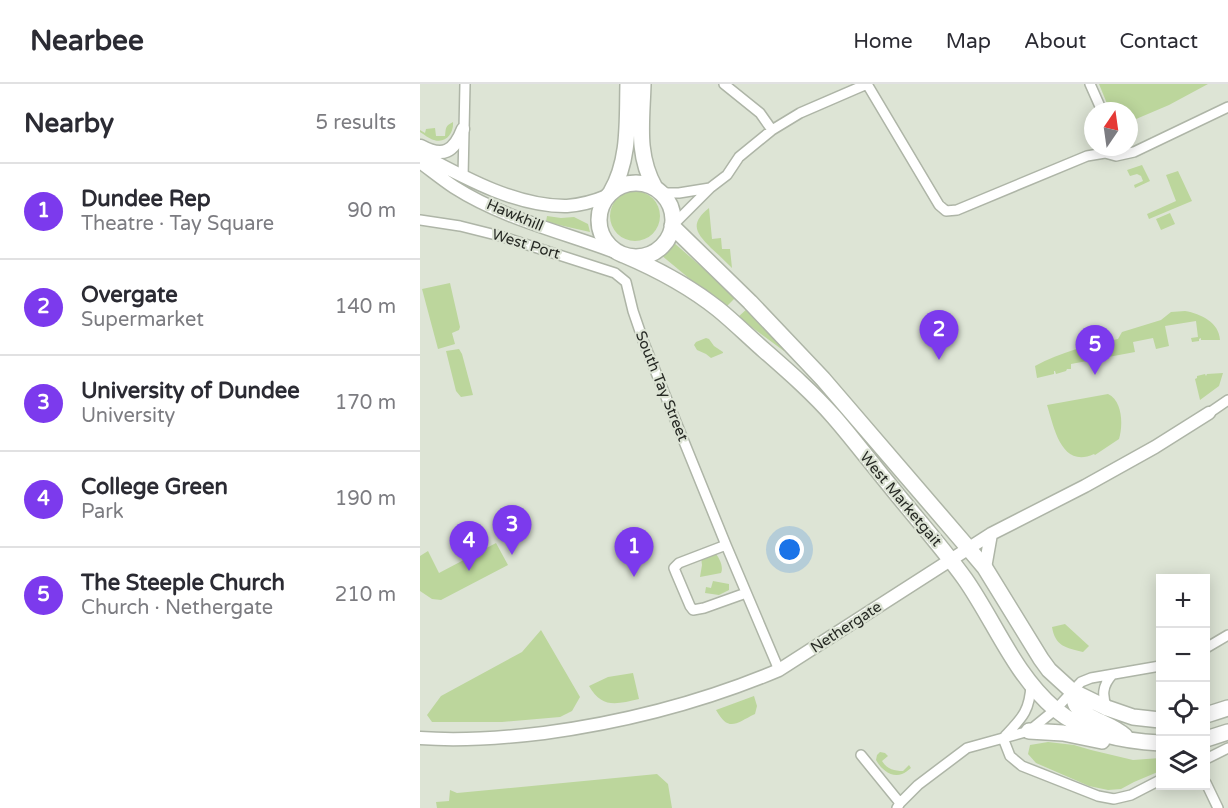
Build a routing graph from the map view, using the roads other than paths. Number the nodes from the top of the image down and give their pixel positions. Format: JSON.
{"nodes":[{"id":1,"x":465,"y":84,"type":"edge"},
{"id":2,"x":627,"y":84,"type":"edge"},
{"id":3,"x":643,"y":84,"type":"edge"},
{"id":4,"x":724,"y":84,"type":"edge"},
{"id":5,"x":867,"y":84,"type":"edge"},
{"id":6,"x":1090,"y":84,"type":"edge"},
{"id":7,"x":1098,"y":102,"type":"edge"},
{"id":8,"x":1228,"y":107,"type":"edge"},
{"id":9,"x":463,"y":129,"type":"junction"},
{"id":10,"x":775,"y":129,"type":"junction"},
{"id":11,"x":420,"y":146,"type":"edge"},
{"id":12,"x":1138,"y":150,"type":"edge"},
{"id":13,"x":420,"y":154,"type":"edge"},
{"id":14,"x":1087,"y":156,"type":"edge"},
{"id":15,"x":420,"y":162,"type":"edge"},
{"id":16,"x":463,"y":177,"type":"junction"},
{"id":17,"x":710,"y":188,"type":"junction"},
{"id":18,"x":658,"y":191,"type":"junction"},
{"id":19,"x":609,"y":195,"type":"junction"},
{"id":20,"x":420,"y":220,"type":"edge"},
{"id":21,"x":672,"y":226,"type":"junction"},
{"id":22,"x":621,"y":254,"type":"junction"},
{"id":23,"x":626,"y":282,"type":"joint"},
{"id":24,"x":1228,"y":400,"type":"edge"},
{"id":25,"x":1209,"y":413,"type":"joint"},
{"id":26,"x":991,"y":534,"type":"junction"},
{"id":27,"x":726,"y":545,"type":"junction"},
{"id":28,"x":969,"y":549,"type":"junction"},
{"id":29,"x":951,"y":560,"type":"junction"},
{"id":30,"x":985,"y":568,"type":"junction"},
{"id":31,"x":746,"y":593,"type":"junction"},
{"id":32,"x":1228,"y":635,"type":"edge"},
{"id":33,"x":1210,"y":646,"type":"edge"},
{"id":34,"x":1156,"y":667,"type":"edge"},
{"id":35,"x":779,"y":670,"type":"junction"},
{"id":36,"x":1112,"y":675,"type":"junction"},
{"id":37,"x":1031,"y":684,"type":"junction"},
{"id":38,"x":1072,"y":691,"type":"junction"},
{"id":39,"x":1107,"y":708,"type":"junction"},
{"id":40,"x":1056,"y":709,"type":"junction"},
{"id":41,"x":1226,"y":709,"type":"edge"},
{"id":42,"x":1210,"y":714,"type":"edge"},
{"id":43,"x":1156,"y":719,"type":"edge"},
{"id":44,"x":1029,"y":731,"type":"junction"},
{"id":45,"x":1228,"y":732,"type":"edge"},
{"id":46,"x":422,"y":738,"type":"edge"},
{"id":47,"x":1003,"y":738,"type":"junction"},
{"id":48,"x":1210,"y":738,"type":"edge"},
{"id":49,"x":1132,"y":742,"type":"junction"},
{"id":50,"x":1156,"y":744,"type":"edge"},
{"id":51,"x":1228,"y":748,"type":"edge"},
{"id":52,"x":861,"y":755,"type":"dead end"},
{"id":53,"x":1210,"y":757,"type":"edge"},
{"id":54,"x":1156,"y":782,"type":"edge"},
{"id":55,"x":1209,"y":790,"type":"edge"},
{"id":56,"x":898,"y":805,"type":"edge"},
{"id":57,"x":1218,"y":808,"type":"edge"}],
"edges":[{"from":1,"to":9,"type":"street"},
{"from":2,"to":19,"type":"main road"},
{"from":3,"to":18,"type":"main road"},
{"from":4,"to":10,"type":"street"},
{"from":5,"to":10,"type":"street"},
{"from":5,"to":14,"type":"street"},
{"from":6,"to":7,"type":"street"},
{"from":8,"to":12,"type":"street"},
{"from":9,"to":11,"type":"street"},
{"from":9,"to":16,"type":"street"},
{"from":10,"to":17,"type":"street"},
{"from":13,"to":16,"type":"street","name":"Hawkhill"},
{"from":15,"to":22,"type":"street","name":"Hawkhill"},
{"from":16,"to":19,"type":"street","name":"Hawkhill"},
{"from":17,"to":18,"type":"street"},
{"from":17,"to":21,"type":"street"},
{"from":18,"to":19,"type":"main road"},
{"from":18,"to":21,"type":"main road"},
{"from":19,"to":22,"type":"main road"},
{"from":20,"to":23,"type":"street","name":"West Port"},
{"from":21,"to":22,"type":"main road"},
{"from":21,"to":28,"type":"main road","name":"West Marketgait"},
{"from":22,"to":29,"type":"main road","name":"West Marketgait"},
{"from":23,"to":27,"type":"street","name":"South Tay Street"},
{"from":24,"to":25,"type":"street","name":"Nethergate"},
{"from":25,"to":26,"type":"street","name":"Nethergate"},
{"from":26,"to":28,"type":"street","name":"Nethergate"},
{"from":26,"to":30,"type":"street"},
{"from":27,"to":31,"type":"street","name":"South Tay Street"},
{"from":27,"to":31,"type":"street"},
{"from":28,"to":29,"type":"street","name":"Nethergate"},
{"from":28,"to":30,"type":"main road","name":"West Marketgait"},
{"from":29,"to":35,"type":"street","name":"Nethergate"},
{"from":29,"to":37,"type":"main road","name":"West Marketgait"},
{"from":30,"to":38,"type":"main road","name":"West Marketgait"},
{"from":31,"to":35,"type":"street"},
{"from":32,"to":33,"type":"street"},
{"from":34,"to":36,"type":"street"},
{"from":35,"to":46,"type":"street","name":"Nethergate"},
{"from":36,"to":38,"type":"street"},
{"from":36,"to":39,"type":"street"},
{"from":37,"to":40,"type":"main road","name":"West Marketgait"},
{"from":37,"to":47,"type":"street"},
{"from":38,"to":39,"type":"main road","name":"West Marketgait"},
{"from":38,"to":40,"type":"street"},
{"from":38,"to":49,"type":"main road"},
{"from":39,"to":43,"type":"main road","name":"West Marketgait"},
{"from":40,"to":44,"type":"street"},
{"from":40,"to":49,"type":"main road","name":"West Marketgait"},
{"from":41,"to":42,"type":"main road"},
{"from":44,"to":47,"type":"street"},
{"from":44,"to":49,"type":"main road"},
{"from":45,"to":48,"type":"main road"},
{"from":47,"to":54,"type":"street"},
{"from":47,"to":56,"type":"street"},
{"from":49,"to":50,"type":"main road","name":"West Marketgait"},
{"from":51,"to":53,"type":"street"},
{"from":52,"to":56,"type":"street"},
{"from":55,"to":57,"type":"street"}]}
